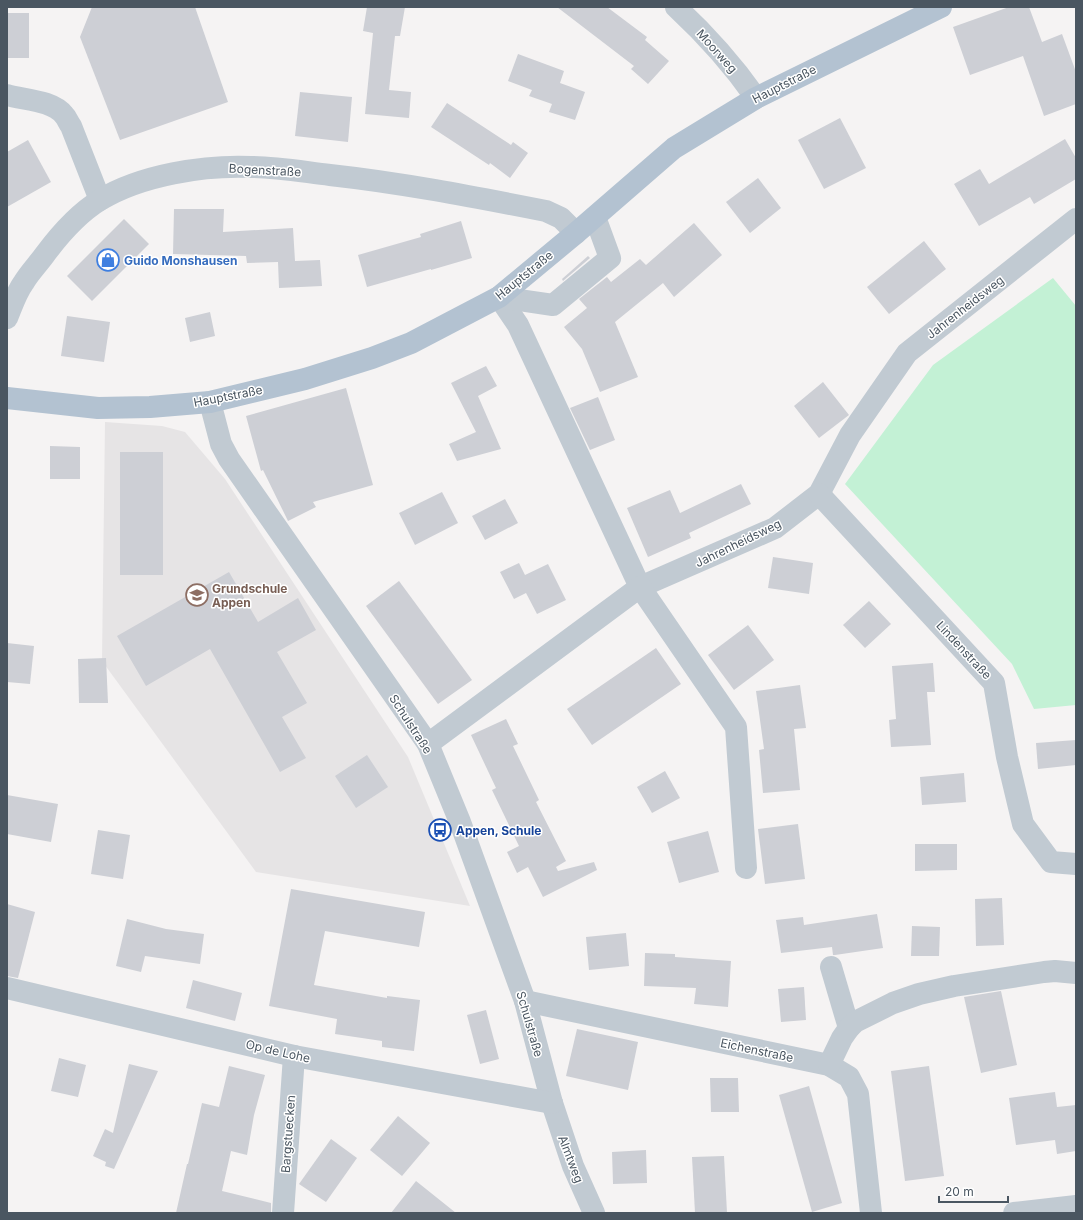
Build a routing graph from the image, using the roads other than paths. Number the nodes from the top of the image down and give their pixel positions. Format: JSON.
{"nodes":[{"id":1,"x":676,"y":7,"type":"edge"},
{"id":2,"x":941,"y":7,"type":"edge"},
{"id":3,"x":7,"y":95,"type":"edge"},
{"id":4,"x":756,"y":98,"type":"junction"},
{"id":5,"x":100,"y":200,"type":"junction"},
{"id":6,"x":595,"y":216,"type":"junction"},
{"id":7,"x":1076,"y":219,"type":"edge"},
{"id":8,"x":576,"y":233,"type":"junction"},
{"id":9,"x":499,"y":297,"type":"junction"},
{"id":10,"x":7,"y":318,"type":"edge"},
{"id":11,"x":7,"y":398,"type":"edge"},
{"id":12,"x":210,"y":402,"type":"junction"},
{"id":13,"x":819,"y":494,"type":"junction"},
{"id":14,"x":640,"y":587,"type":"junction"},
{"id":15,"x":428,"y":744,"type":"junction"},
{"id":16,"x":1076,"y":864,"type":"edge"},
{"id":17,"x":746,"y":868,"type":"dead end"},
{"id":18,"x":831,"y":967,"type":"dead end"},
{"id":19,"x":1076,"y":973,"type":"edge"},
{"id":20,"x":7,"y":988,"type":"edge"},
{"id":21,"x":525,"y":1001,"type":"junction"},
{"id":22,"x":849,"y":1028,"type":"junction"},
{"id":23,"x":294,"y":1056,"type":"junction"},
{"id":24,"x":829,"y":1065,"type":"junction"},
{"id":25,"x":552,"y":1103,"type":"junction"},
{"id":26,"x":1076,"y":1206,"type":"edge"},
{"id":27,"x":283,"y":1213,"type":"edge"},
{"id":28,"x":594,"y":1213,"type":"edge"},
{"id":29,"x":872,"y":1213,"type":"edge"},
{"id":30,"x":1014,"y":1213,"type":"edge"}],
"edges":[{"from":1,"to":4,"type":"street","name":"Moorweg"},
{"from":2,"to":4,"type":"main road","name":"Hauptstraße"},
{"from":3,"to":5,"type":"street"},
{"from":4,"to":6,"type":"main road","name":"Hauptstraße"},
{"from":5,"to":8,"type":"street","name":"Bogenstraße"},
{"from":5,"to":10,"type":"street","name":"Bogenstraße"},
{"from":6,"to":8,"type":"main road","name":"Hauptstraße"},
{"from":6,"to":9,"type":"street"},
{"from":7,"to":13,"type":"street","name":"Jahrenheidsweg"},
{"from":8,"to":9,"type":"main road","name":"Hauptstraße"},
{"from":9,"to":12,"type":"main road","name":"Hauptstraße"},
{"from":9,"to":14,"type":"street"},
{"from":11,"to":12,"type":"main road","name":"Hauptstraße"},
{"from":12,"to":15,"type":"street","name":"Schulstraße"},
{"from":13,"to":14,"type":"street","name":"Jahrenheidsweg"},
{"from":13,"to":16,"type":"street","name":"Lindenstraße"},
{"from":14,"to":15,"type":"street","name":"Jahrenheidsweg"},
{"from":14,"to":17,"type":"street"},
{"from":15,"to":21,"type":"street","name":"Schulstraße"},
{"from":18,"to":22,"type":"street"},
{"from":19,"to":22,"type":"street"},
{"from":20,"to":23,"type":"street","name":"Op de Lohe"},
{"from":21,"to":24,"type":"street","name":"Eichenstraße"},
{"from":21,"to":25,"type":"street","name":"Schulstraße"},
{"from":22,"to":24,"type":"street"},
{"from":23,"to":25,"type":"street","name":"Op de Lohe"},
{"from":23,"to":27,"type":"street","name":"Bargstuecken"},
{"from":24,"to":29,"type":"street","name":"Eichenstraße"},
{"from":25,"to":28,"type":"street","name":"Almtweg"},
{"from":26,"to":30,"type":"street"}]}
